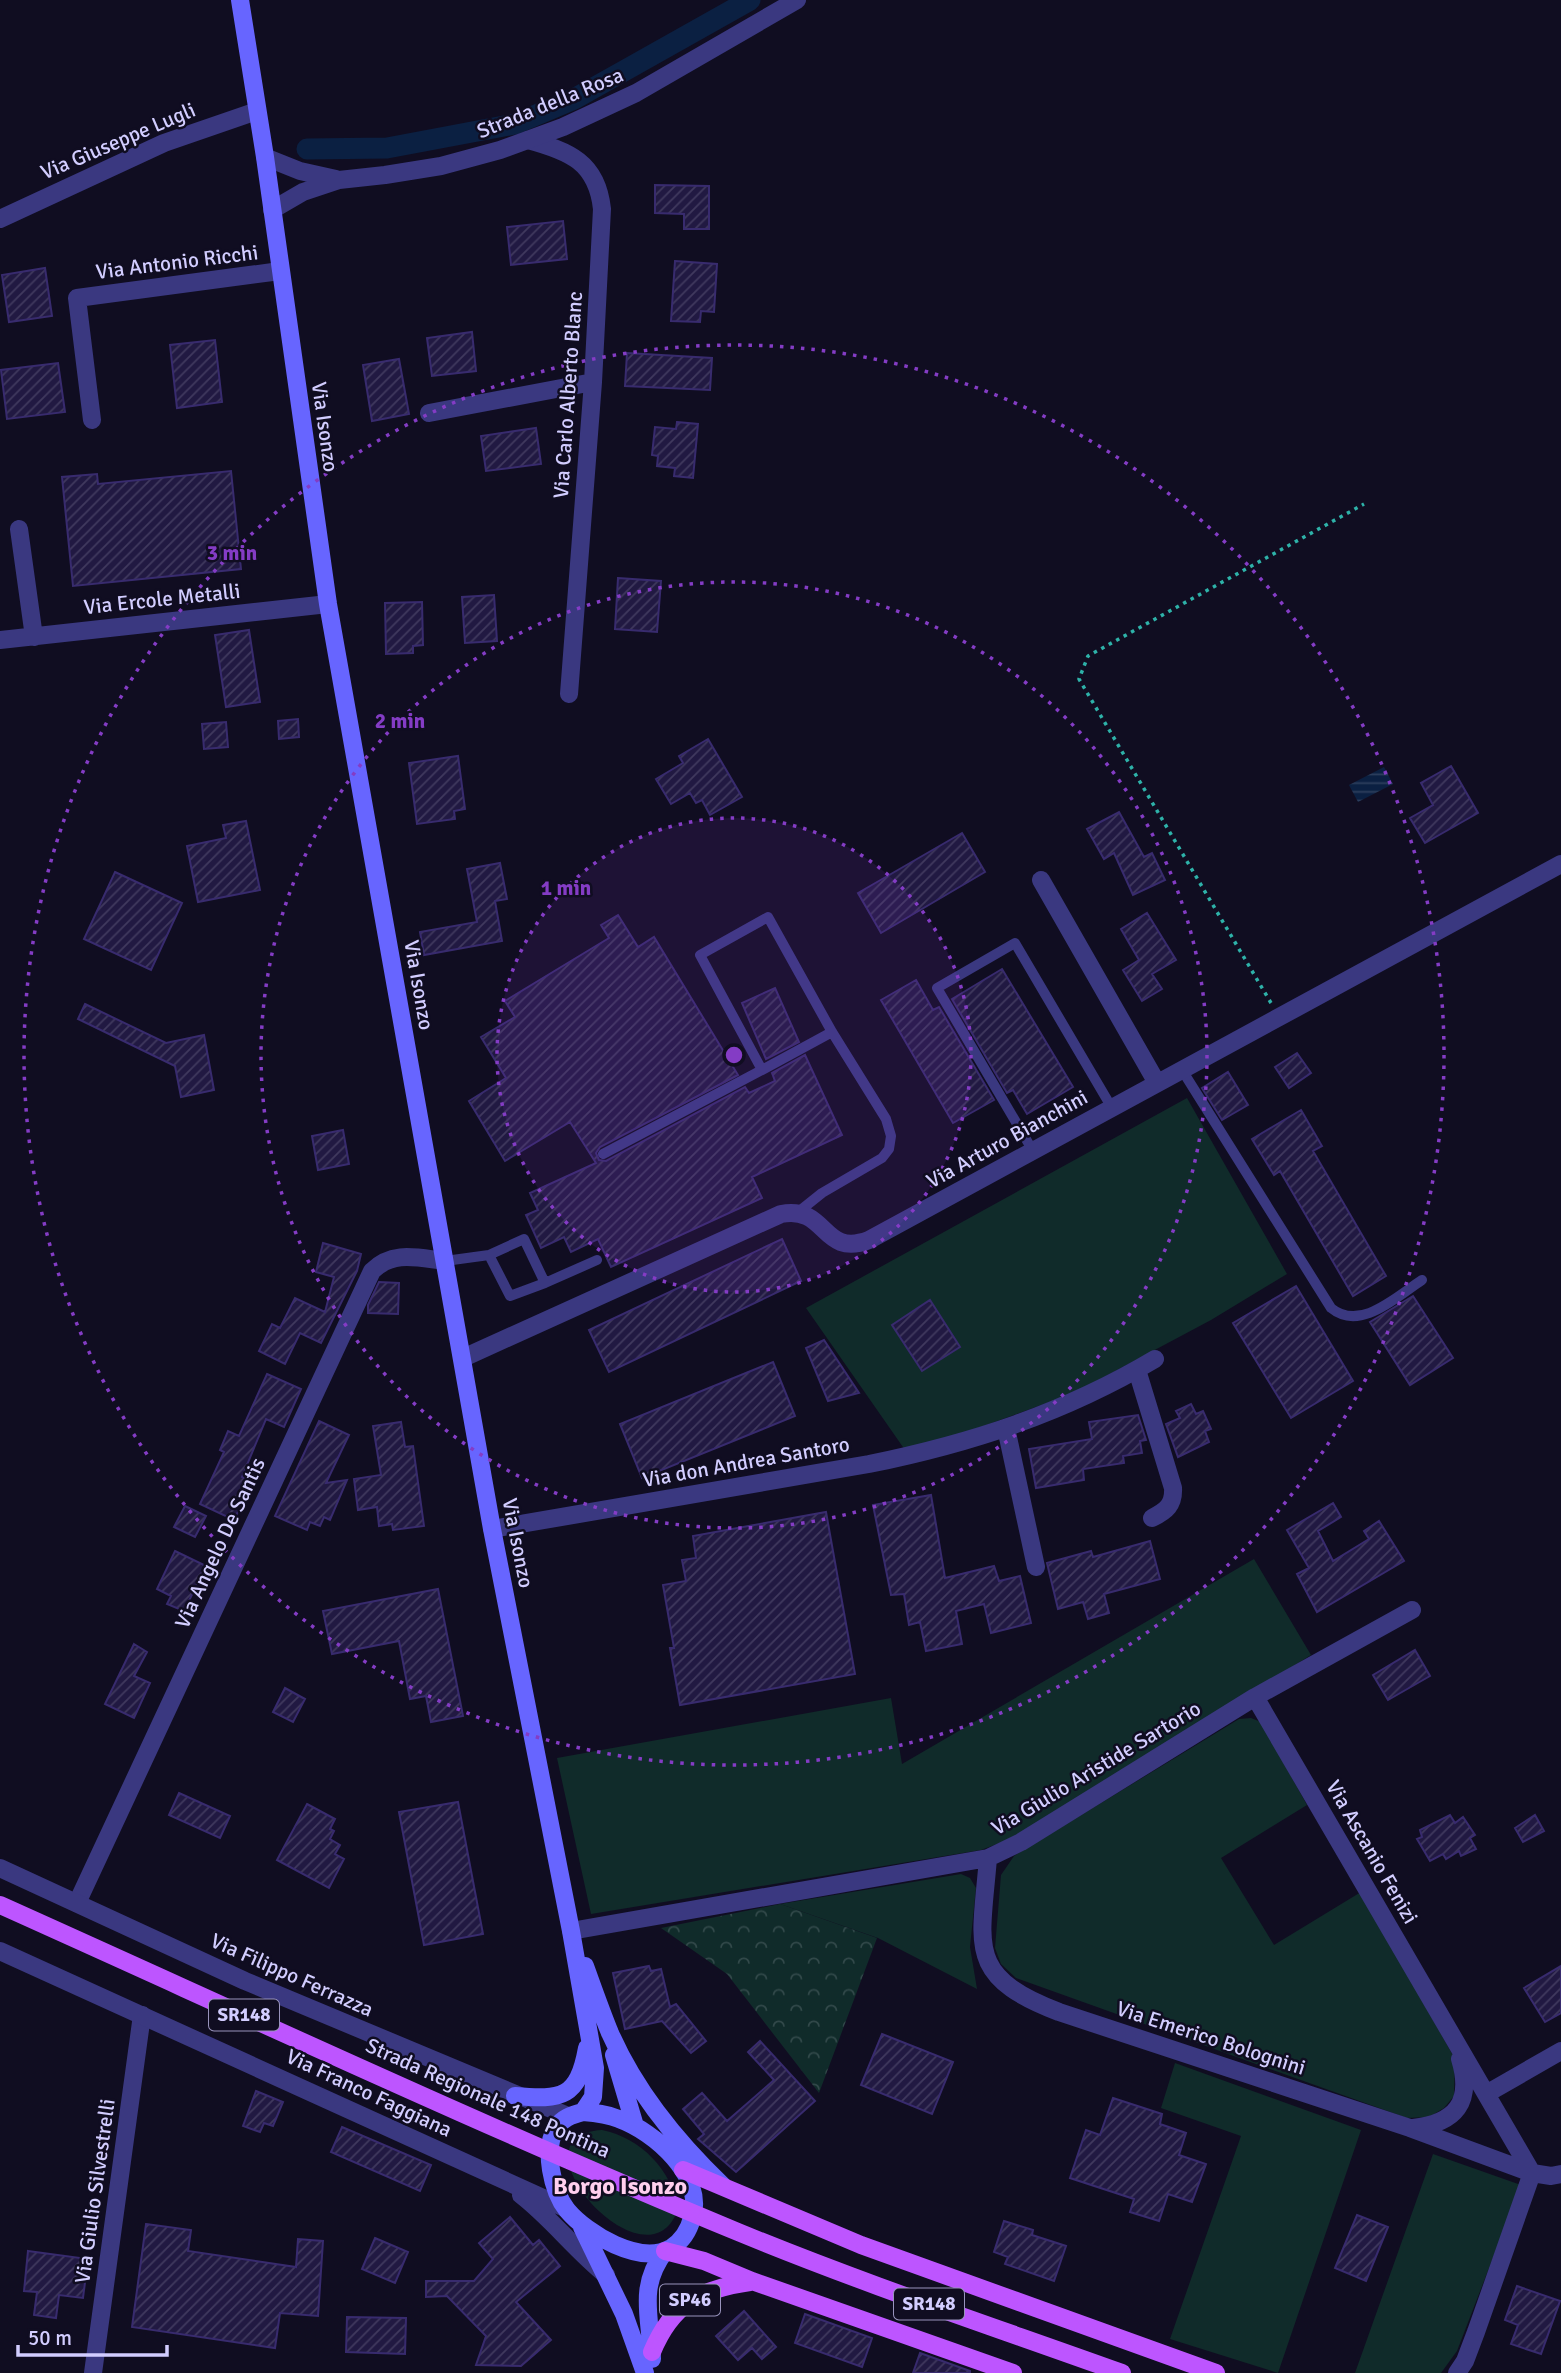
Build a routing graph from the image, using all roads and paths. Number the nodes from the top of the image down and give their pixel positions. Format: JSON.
{"nodes":[{"id":1,"x":228,"y":0,"type":"edge"},
{"id":2,"x":240,"y":0,"type":"edge"},
{"id":3,"x":797,"y":0,"type":"edge"},
{"id":4,"x":247,"y":43,"type":"junction"},
{"id":5,"x":257,"y":111,"type":"junction"},
{"id":6,"x":528,"y":140,"type":"junction"},
{"id":7,"x":265,"y":157,"type":"junction"},
{"id":8,"x":339,"y":180,"type":"junction"},
{"id":9,"x":272,"y":211,"type":"junction"},
{"id":10,"x":0,"y":219,"type":"edge"},
{"id":11,"x":280,"y":271,"type":"junction"},
{"id":12,"x":593,"y":382,"type":"junction"},
{"id":13,"x":429,"y":414,"type":"dead end"},
{"id":14,"x":92,"y":420,"type":"dead end"},
{"id":15,"x":1364,"y":503,"type":"dead end"},
{"id":16,"x":19,"y":530,"type":"dead end"},
{"id":17,"x":328,"y":604,"type":"junction"},
{"id":18,"x":34,"y":637,"type":"junction"},
{"id":19,"x":0,"y":640,"type":"edge"},
{"id":20,"x":569,"y":694,"type":"dead end"},
{"id":21,"x":1561,"y":864,"type":"edge"},
{"id":22,"x":1041,"y":880,"type":"dead end"},
{"id":23,"x":1279,"y":1017,"type":"junction"},
{"id":24,"x":832,"y":1032,"type":"junction"},
{"id":25,"x":762,"y":1070,"type":"junction"},
{"id":26,"x":1182,"y":1070,"type":"junction"},
{"id":27,"x":1157,"y":1083,"type":"junction"},
{"id":28,"x":1112,"y":1108,"type":"junction"},
{"id":29,"x":1033,"y":1151,"type":"junction"},
{"id":30,"x":603,"y":1154,"type":"dead end"},
{"id":31,"x":797,"y":1213,"type":"junction"},
{"id":32,"x":489,"y":1255,"type":"junction"},
{"id":33,"x":597,"y":1259,"type":"dead end"},
{"id":34,"x":445,"y":1261,"type":"junction"},
{"id":35,"x":1422,"y":1280,"type":"dead end"},
{"id":36,"x":545,"y":1283,"type":"junction"},
{"id":37,"x":463,"y":1358,"type":"junction"},
{"id":38,"x":1155,"y":1359,"type":"dead end"},
{"id":39,"x":1137,"y":1370,"type":"junction"},
{"id":40,"x":1006,"y":1428,"type":"junction"},
{"id":41,"x":1152,"y":1518,"type":"dead end"},
{"id":42,"x":492,"y":1529,"type":"junction"},
{"id":43,"x":1036,"y":1567,"type":"dead end"},
{"id":44,"x":1412,"y":1610,"type":"dead end"},
{"id":45,"x":1255,"y":1697,"type":"junction"},
{"id":46,"x":989,"y":1858,"type":"junction"},
{"id":47,"x":0,"y":1868,"type":"edge"},
{"id":48,"x":77,"y":1903,"type":"junction"},
{"id":49,"x":0,"y":1905,"type":"edge"},
{"id":50,"x":571,"y":1931,"type":"junction"},
{"id":51,"x":0,"y":1951,"type":"edge"},
{"id":52,"x":142,"y":2015,"type":"junction"},
{"id":53,"x":1449,"y":2030,"type":"junction"},
{"id":54,"x":611,"y":2034,"type":"junction"},
{"id":55,"x":589,"y":2038,"type":"junction"},
{"id":56,"x":1561,"y":2051,"type":"edge"},
{"id":57,"x":1486,"y":2094,"type":"junction"},
{"id":58,"x":515,"y":2096,"type":"junction"},
{"id":59,"x":575,"y":2114,"type":"junction"},
{"id":60,"x":635,"y":2126,"type":"junction"},
{"id":61,"x":1410,"y":2128,"type":"junction"},
{"id":62,"x":683,"y":2170,"type":"junction"},
{"id":63,"x":1532,"y":2173,"type":"junction"},
{"id":64,"x":1561,"y":2174,"type":"edge"},
{"id":65,"x":492,"y":2175,"type":"junction"},
{"id":66,"x":723,"y":2186,"type":"junction"},
{"id":67,"x":565,"y":2208,"type":"junction"},
{"id":68,"x":579,"y":2221,"type":"junction"},
{"id":69,"x":665,"y":2251,"type":"junction"},
{"id":70,"x":606,"y":2275,"type":"junction"},
{"id":71,"x":752,"y":2281,"type":"junction"},
{"id":72,"x":652,"y":2352,"type":"junction"},
{"id":73,"x":93,"y":2373,"type":"edge"},
{"id":74,"x":645,"y":2373,"type":"edge"},
{"id":75,"x":652,"y":2373,"type":"edge"},
{"id":76,"x":1013,"y":2373,"type":"edge"},
{"id":77,"x":1122,"y":2373,"type":"edge"},
{"id":78,"x":1216,"y":2373,"type":"edge"},
{"id":79,"x":1458,"y":2373,"type":"edge"}],
"edges":[{"from":1,"to":4,"type":"main road","name":"Via Isonzo"},
{"from":2,"to":4,"type":"main road","name":"Via Isonzo"},
{"from":3,"to":6,"type":"street","name":"Strada della Rosa"},
{"from":4,"to":5,"type":"main road","name":"Via Isonzo"},
{"from":5,"to":7,"type":"main road","name":"Via Isonzo"},
{"from":5,"to":10,"type":"street","name":"Via Giuseppe Lugli"},
{"from":6,"to":8,"type":"street","name":"Strada della Rosa"},
{"from":6,"to":12,"type":"street","name":"Via Carlo Alberto Blanc"},
{"from":7,"to":8,"type":"street","name":"Strada della Rosa"},
{"from":7,"to":9,"type":"main road","name":"Via Isonzo"},
{"from":8,"to":9,"type":"street","name":"Strada della Rosa"},
{"from":9,"to":11,"type":"main road","name":"Via Isonzo"},
{"from":11,"to":14,"type":"street","name":"Via Antonio Ricchi"},
{"from":11,"to":17,"type":"main road","name":"Via Isonzo"},
{"from":12,"to":13,"type":"street"},
{"from":12,"to":20,"type":"street","name":"Via Carlo Alberto Blanc"},
{"from":15,"to":23,"type":"path"},
{"from":16,"to":18,"type":"street"},
{"from":17,"to":18,"type":"street","name":"Via Ercole Metalli"},
{"from":17,"to":34,"type":"main road","name":"Via Isonzo"},
{"from":18,"to":19,"type":"street","name":"Via Ercole Metalli"},
{"from":21,"to":23,"type":"street","name":"Via Arturo Bianchini"},
{"from":22,"to":27,"type":"street"},
{"from":23,"to":26,"type":"street","name":"Via Arturo Bianchini"},
{"from":24,"to":25,"type":"lane"},
{"from":24,"to":25,"type":"lane"},
{"from":24,"to":31,"type":"lane"},
{"from":25,"to":30,"type":"lane"},
{"from":26,"to":27,"type":"street","name":"Via Arturo Bianchini"},
{"from":26,"to":35,"type":"lane"},
{"from":27,"to":28,"type":"street","name":"Via Arturo Bianchini"},
{"from":28,"to":29,"type":"street","name":"Via Arturo Bianchini"},
{"from":28,"to":29,"type":"lane"},
{"from":29,"to":31,"type":"street","name":"Via Arturo Bianchini"},
{"from":31,"to":37,"type":"street"},
{"from":32,"to":34,"type":"lane"},
{"from":32,"to":36,"type":"lane"},
{"from":32,"to":36,"type":"lane"},
{"from":33,"to":36,"type":"lane"},
{"from":34,"to":37,"type":"main road","name":"Via Isonzo"},
{"from":34,"to":48,"type":"street","name":"Via Angelo De Santis"},
{"from":37,"to":42,"type":"main road","name":"Via Isonzo"},
{"from":38,"to":39,"type":"street","name":"Via don Andrea Santoro"},
{"from":39,"to":40,"type":"street","name":"Via don Andrea Santoro"},
{"from":39,"to":41,"type":"street"},
{"from":40,"to":42,"type":"street","name":"Via don Andrea Santoro"},
{"from":40,"to":43,"type":"street"},
{"from":42,"to":50,"type":"main road","name":"Via Isonzo"},
{"from":44,"to":45,"type":"street","name":"Via Giulio Aristide Sartorio"},
{"from":45,"to":46,"type":"street","name":"Via Giulio Aristide Sartorio"},
{"from":45,"to":53,"type":"street","name":"Via Ascanio Fenizi"},
{"from":46,"to":50,"type":"street","name":"Via Giulio Aristide Sartorio"},
{"from":46,"to":61,"type":"street","name":"Via Emerico Bolognini"},
{"from":47,"to":48,"type":"street","name":"Via Filippo Ferrazza"},
{"from":48,"to":58,"type":"street","name":"Via Filippo Ferrazza"},
{"from":49,"to":77,"type":"main road","name":"Strada Regionale 148 Pontina","number":"SR148"},
{"from":50,"to":54,"type":"main road"},
{"from":50,"to":55,"type":"main road"},
{"from":51,"to":52,"type":"street","name":"Via Franco Faggiana"},
{"from":52,"to":65,"type":"street","name":"Via Franco Faggiana"},
{"from":52,"to":73,"type":"street","name":"Via Giulio Silvestrelli"},
{"from":53,"to":57,"type":"street","name":"Via Ascanio Fenizi"},
{"from":53,"to":61,"type":"street","name":"Via Ascanio Fenizi"},
{"from":54,"to":60,"type":"main road"},
{"from":54,"to":66,"type":"main road"},
{"from":55,"to":58,"type":"main road"},
{"from":55,"to":59,"type":"main road"},
{"from":56,"to":57,"type":"street"},
{"from":57,"to":63,"type":"street","name":"Via Ascanio Fenizi"},
{"from":58,"to":59,"type":"street","name":"Via Filippo Ferrazza"},
{"from":59,"to":60,"type":"main road"},
{"from":59,"to":67,"type":"main road"},
{"from":60,"to":62,"type":"main road"},
{"from":61,"to":63,"type":"street","name":"Via Emerico Bolognini"},
{"from":62,"to":66,"type":"main road"},
{"from":62,"to":69,"type":"main road"},
{"from":63,"to":64,"type":"street","name":"Via Emerico Bolognini"},
{"from":63,"to":79,"type":"street"},
{"from":65,"to":67,"type":"street","name":"Via Franco Faggiana"},
{"from":65,"to":70,"type":"street"},
{"from":66,"to":78,"type":"main road"},
{"from":67,"to":68,"type":"main road"},
{"from":68,"to":69,"type":"main road"},
{"from":68,"to":70,"type":"main road"},
{"from":69,"to":71,"type":"main road"},
{"from":69,"to":72,"type":"main road","number":"SP46"},
{"from":70,"to":74,"type":"main road"},
{"from":71,"to":72,"type":"main road","number":"SP46"},
{"from":71,"to":76,"type":"main road"},
{"from":72,"to":75,"type":"main road","number":"SP46"}]}
